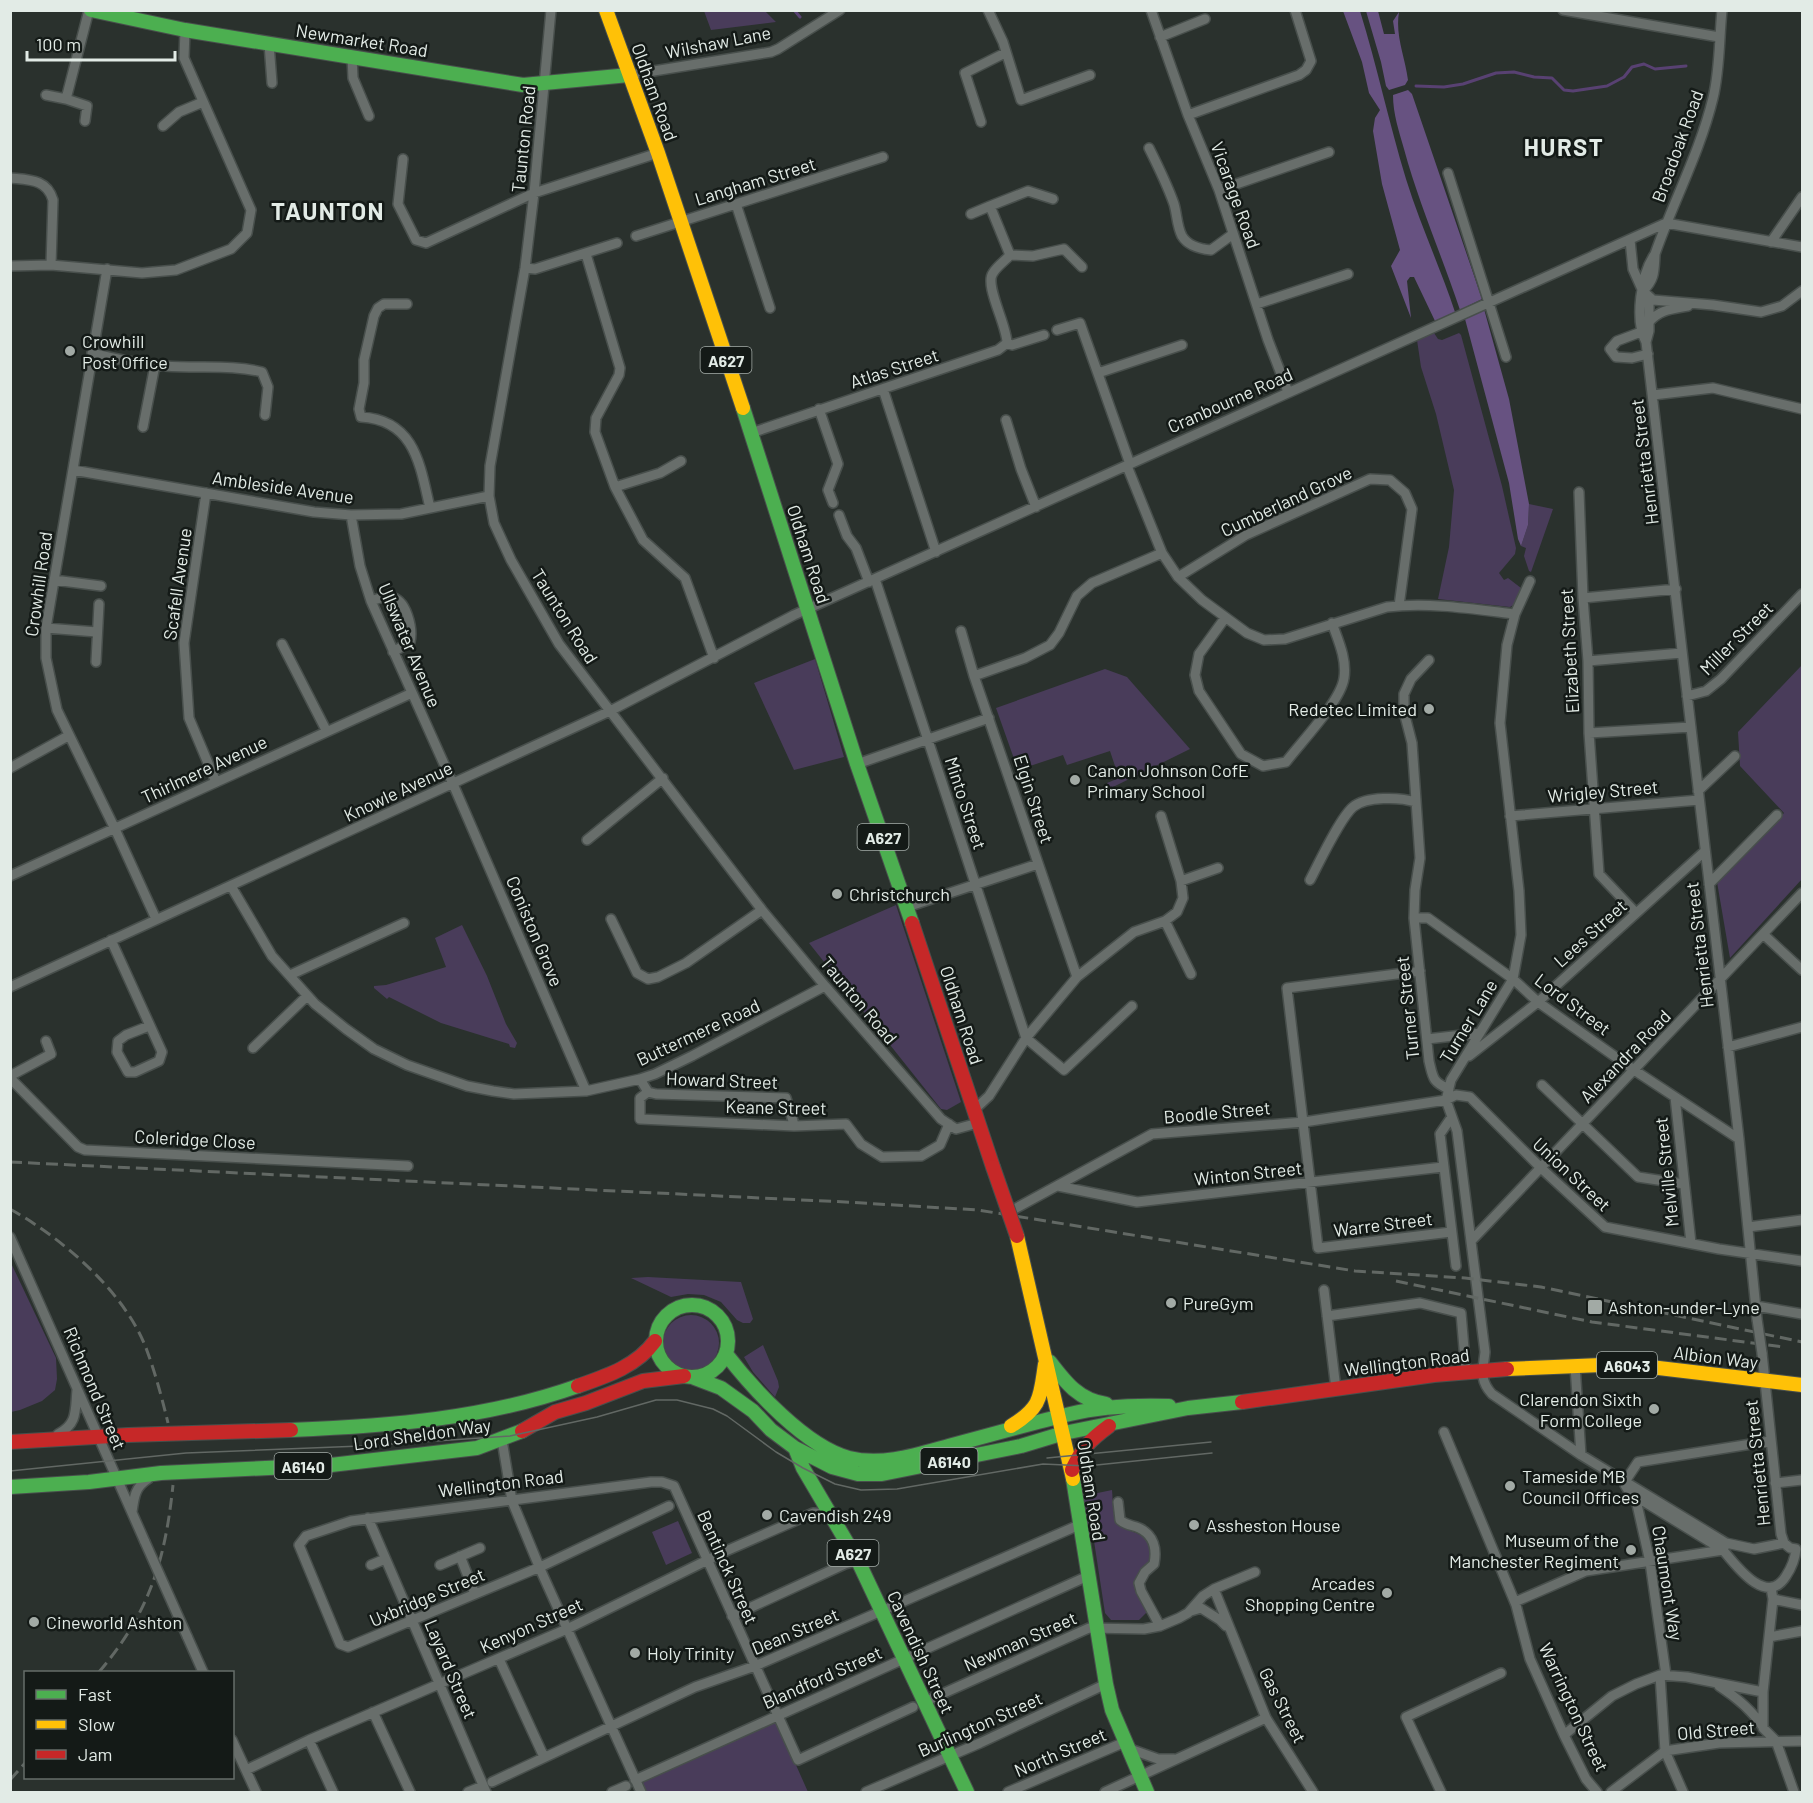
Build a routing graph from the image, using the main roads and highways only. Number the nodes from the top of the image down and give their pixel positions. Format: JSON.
{"nodes":[{"id":1,"x":90,"y":10,"type":"edge"},
{"id":2,"x":606,"y":10,"type":"edge"},
{"id":3,"x":120,"y":14,"type":"edge"},
{"id":4,"x":629,"y":75,"type":"junction"},
{"id":5,"x":655,"y":1341,"type":"junction"},
{"id":6,"x":726,"y":1353,"type":"junction"},
{"id":7,"x":1046,"y":1357,"type":"junction"},
{"id":8,"x":1481,"y":1371,"type":"joint"},
{"id":9,"x":688,"y":1377,"type":"junction"},
{"id":10,"x":1803,"y":1384,"type":"edge"},
{"id":11,"x":586,"y":1403,"type":"junction"},
{"id":12,"x":1114,"y":1405,"type":"junction"},
{"id":13,"x":1188,"y":1407,"type":"junction"},
{"id":14,"x":1060,"y":1416,"type":"junction"},
{"id":15,"x":1115,"y":1423,"type":"junction"},
{"id":16,"x":771,"y":1430,"type":"junction"},
{"id":17,"x":1064,"y":1433,"type":"junction"},
{"id":18,"x":994,"y":1435,"type":"junction"},
{"id":19,"x":10,"y":1442,"type":"edge"},
{"id":20,"x":795,"y":1448,"type":"junction"},
{"id":21,"x":843,"y":1457,"type":"junction"},
{"id":22,"x":832,"y":1467,"type":"junction"},
{"id":23,"x":1072,"y":1470,"type":"junction"},
{"id":24,"x":10,"y":1487,"type":"edge"},
{"id":25,"x":821,"y":1497,"type":"junction"},
{"id":26,"x":967,"y":1792,"type":"edge"},
{"id":27,"x":1147,"y":1792,"type":"edge"}],
"edges":[{"from":1,"to":3,"type":"main road","name":"Newmarket Road"},
{"from":2,"to":4,"type":"main road","name":"Oldham Road","number":"A627"},
{"from":3,"to":4,"type":"main road","name":"Newmarket Road"},
{"from":4,"to":7,"type":"main road","name":"Oldham Road","number":"A627","bridge":true},
{"from":5,"to":6,"type":"main road","number":"A6140"},
{"from":5,"to":9,"type":"main road"},
{"from":5,"to":19,"type":"main road","name":"Lord Sheldon Way","number":"A6140"},
{"from":6,"to":9,"type":"main road"},
{"from":6,"to":21,"type":"main road"},
{"from":7,"to":12,"type":"main road"},
{"from":7,"to":14,"type":"main road","name":"Oldham Road","number":"A627"},
{"from":7,"to":18,"type":"main road","number":"A627"},
{"from":8,"to":10,"type":"main road","name":"Albion Way","number":"A6043"},
{"from":8,"to":13,"type":"main road","name":"Wellington Road","number":"A6043"},
{"from":9,"to":11,"type":"main road","name":"Lord Sheldon Way","number":"A6140"},
{"from":9,"to":16,"type":"main road","name":"Lord Sheldon Way","number":"A6140"},
{"from":11,"to":16,"type":"main road","number":"A6140"},
{"from":11,"to":24,"type":"main road","name":"Lord Sheldon Way","number":"A6140"},
{"from":12,"to":13,"type":"main road","name":"Wellington Road","number":"A6043"},
{"from":12,"to":14,"type":"main road","name":"Wellington Road","number":"A6043"},
{"from":13,"to":15,"type":"main road","name":"Wellington Road","number":"A6043"},
{"from":14,"to":17,"type":"main road","name":"Oldham Road","number":"A627"},
{"from":14,"to":18,"type":"main road","name":"Wellington Road"},
{"from":15,"to":17,"type":"main road","name":"Wellington Road","number":"A6043"},
{"from":15,"to":23,"type":"main road","number":"A6043"},
{"from":16,"to":20,"type":"main road","name":"Lord Sheldon Way","number":"A6140"},
{"from":17,"to":22,"type":"main road","name":"Wellington Road","number":"A6140"},
{"from":17,"to":23,"type":"main road","name":"Oldham Road","number":"A627"},
{"from":18,"to":21,"type":"main road","name":"Wellington Road","number":"A627"},
{"from":20,"to":22,"type":"main road","name":"Lord Sheldon Way","number":"A6140"},
{"from":20,"to":25,"type":"main road","name":"Cavendish Street"},
{"from":21,"to":22,"type":"main road"},
{"from":22,"to":25,"type":"main road"},
{"from":23,"to":27,"type":"main road","name":"Oldham Road","number":"A627"},
{"from":25,"to":26,"type":"main road","name":"Cavendish Street","number":"A627"}]}
